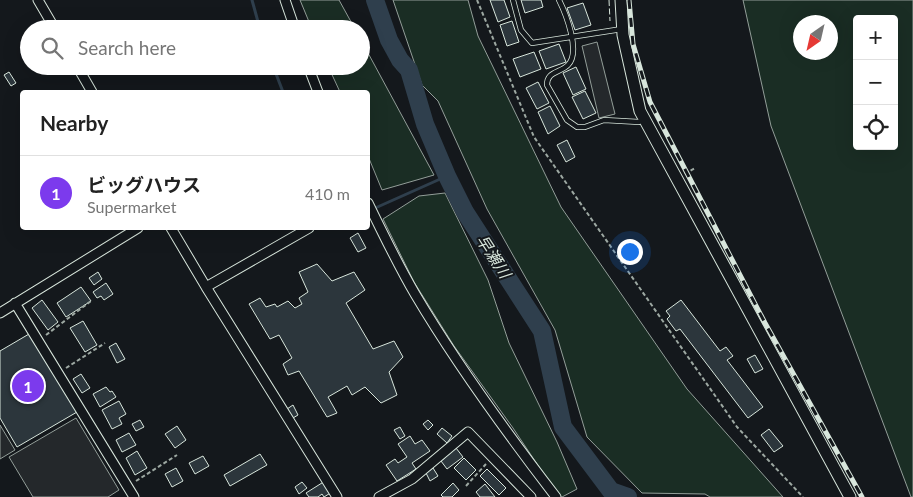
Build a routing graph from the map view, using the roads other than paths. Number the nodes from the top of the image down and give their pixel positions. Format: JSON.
{"nodes":[{"id":1,"x":38,"y":0,"type":"edge"},
{"id":2,"x":285,"y":0,"type":"edge"},
{"id":3,"x":513,"y":0,"type":"edge"},
{"id":4,"x":560,"y":0,"type":"edge"},
{"id":5,"x":622,"y":0,"type":"edge"},
{"id":6,"x":50,"y":20,"type":"edge"},
{"id":7,"x":292,"y":20,"type":"edge"},
{"id":8,"x":623,"y":28,"type":"junction"},
{"id":9,"x":571,"y":38,"type":"junction"},
{"id":10,"x":82,"y":75,"type":"edge"},
{"id":11,"x":311,"y":75,"type":"edge"},
{"id":12,"x":91,"y":90,"type":"edge"},
{"id":13,"x":317,"y":90,"type":"edge"},
{"id":14,"x":639,"y":122,"type":"dead end"},
{"id":15,"x":370,"y":208,"type":"edge"},
{"id":16,"x":135,"y":230,"type":"edge"},
{"id":17,"x":172,"y":230,"type":"edge"},
{"id":18,"x":306,"y":230,"type":"edge"},
{"id":19,"x":206,"y":287,"type":"junction"},
{"id":20,"x":15,"y":304,"type":"junction"},
{"id":21,"x":0,"y":313,"type":"edge"},
{"id":22,"x":134,"y":497,"type":"edge"},
{"id":23,"x":337,"y":497,"type":"edge"},
{"id":24,"x":379,"y":497,"type":"edge"},
{"id":25,"x":531,"y":497,"type":"edge"},
{"id":26,"x":556,"y":497,"type":"edge"},
{"id":27,"x":850,"y":497,"type":"edge"}],
"edges":[{"from":1,"to":6,"type":"street"},
{"from":2,"to":7,"type":"street"},
{"from":3,"to":9,"type":"lane"},
{"from":4,"to":9,"type":"lane"},
{"from":5,"to":8,"type":"street"},
{"from":8,"to":9,"type":"lane"},
{"from":8,"to":27,"type":"street"},
{"from":9,"to":14,"type":"lane"},
{"from":10,"to":12,"type":"street"},
{"from":11,"to":13,"type":"street"},
{"from":15,"to":26,"type":"street"},
{"from":16,"to":20,"type":"street"},
{"from":17,"to":19,"type":"street"},
{"from":18,"to":19,"type":"street"},
{"from":19,"to":23,"type":"street"},
{"from":20,"to":21,"type":"street"},
{"from":20,"to":22,"type":"street"},
{"from":24,"to":25,"type":"street"}]}
